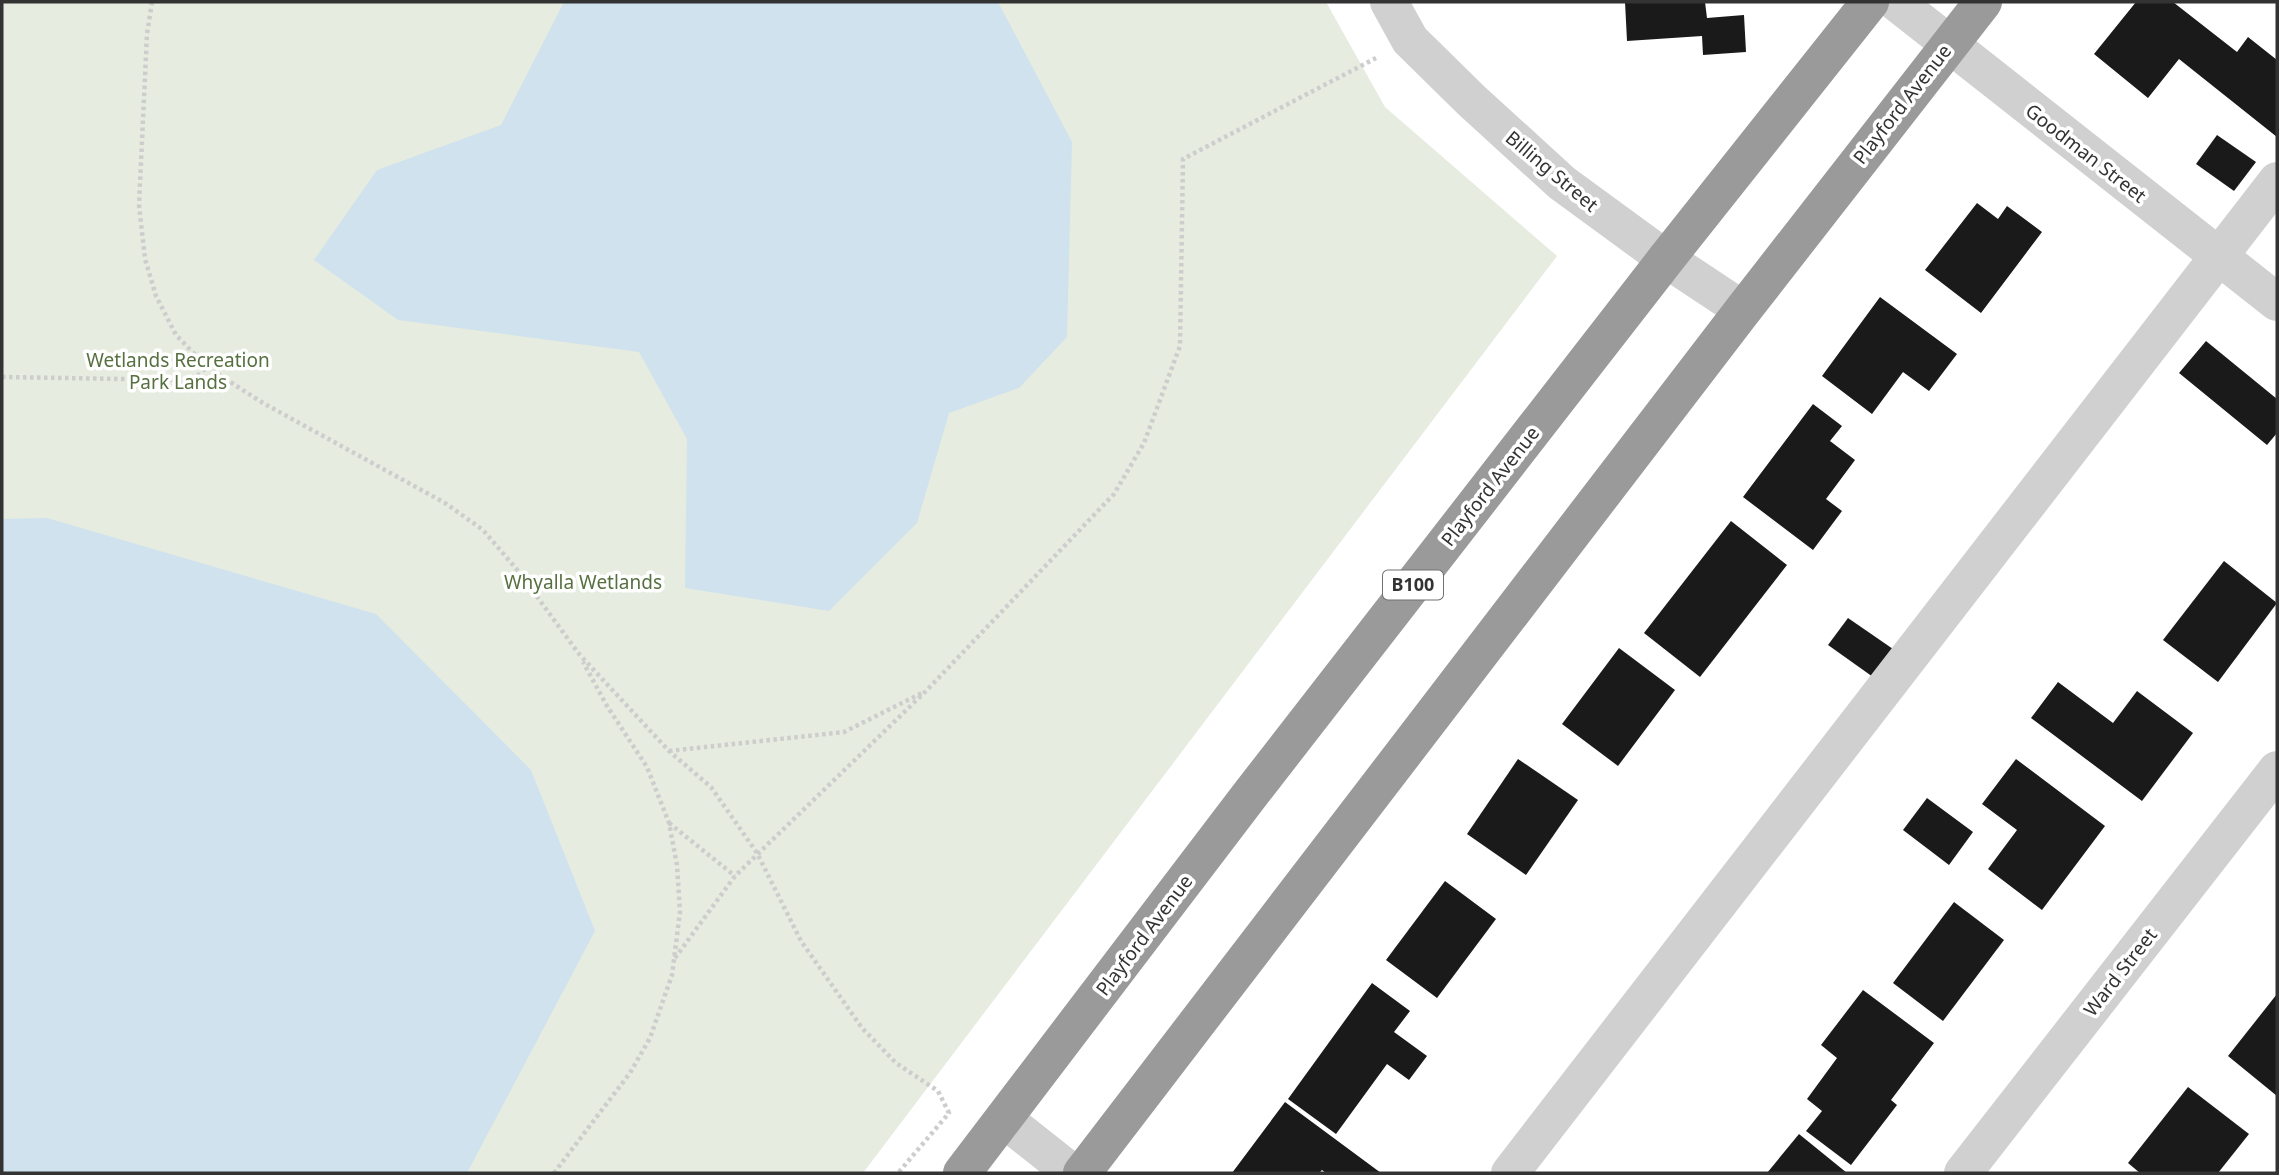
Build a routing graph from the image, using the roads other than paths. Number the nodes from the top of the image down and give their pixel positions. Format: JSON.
{"nodes":[{"id":1,"x":1389,"y":2,"type":"edge"},
{"id":2,"x":1870,"y":2,"type":"edge"},
{"id":3,"x":1896,"y":2,"type":"edge"},
{"id":4,"x":1983,"y":2,"type":"edge"},
{"id":5,"x":1948,"y":45,"type":"junction"},
{"id":6,"x":2277,"y":181,"type":"edge"},
{"id":7,"x":2218,"y":256,"type":"junction"},
{"id":8,"x":1666,"y":259,"type":"junction"},
{"id":9,"x":2277,"y":302,"type":"edge"},
{"id":10,"x":1743,"y":310,"type":"junction"},
{"id":11,"x":2277,"y":770,"type":"edge"},
{"id":12,"x":1004,"y":1119,"type":"junction"},
{"id":13,"x":962,"y":1173,"type":"edge"},
{"id":14,"x":1072,"y":1173,"type":"edge"},
{"id":15,"x":1082,"y":1173,"type":"edge"},
{"id":16,"x":1510,"y":1173,"type":"edge"},
{"id":17,"x":1963,"y":1173,"type":"edge"}],
"edges":[{"from":1,"to":8,"type":"street","name":"Billing Street"},
{"from":2,"to":8,"type":"highway","name":"Playford Avenue","number":"B100"},
{"from":3,"to":5,"type":"street","name":"Goodman Street"},
{"from":4,"to":5,"type":"highway","name":"Playford Avenue"},
{"from":5,"to":7,"type":"street","name":"Goodman Street"},
{"from":5,"to":10,"type":"highway","name":"Playford Avenue"},
{"from":6,"to":7,"type":"street"},
{"from":7,"to":9,"type":"street","name":"Goodman Street"},
{"from":7,"to":16,"type":"street"},
{"from":8,"to":10,"type":"street","name":"Billing Street"},
{"from":8,"to":12,"type":"highway","name":"Playford Avenue","number":"B100"},
{"from":10,"to":15,"type":"highway","name":"Playford Avenue"},
{"from":11,"to":17,"type":"street","name":"Ward Street"},
{"from":12,"to":13,"type":"highway","name":"Playford Avenue","number":"B100"},
{"from":12,"to":14,"type":"street"}]}
